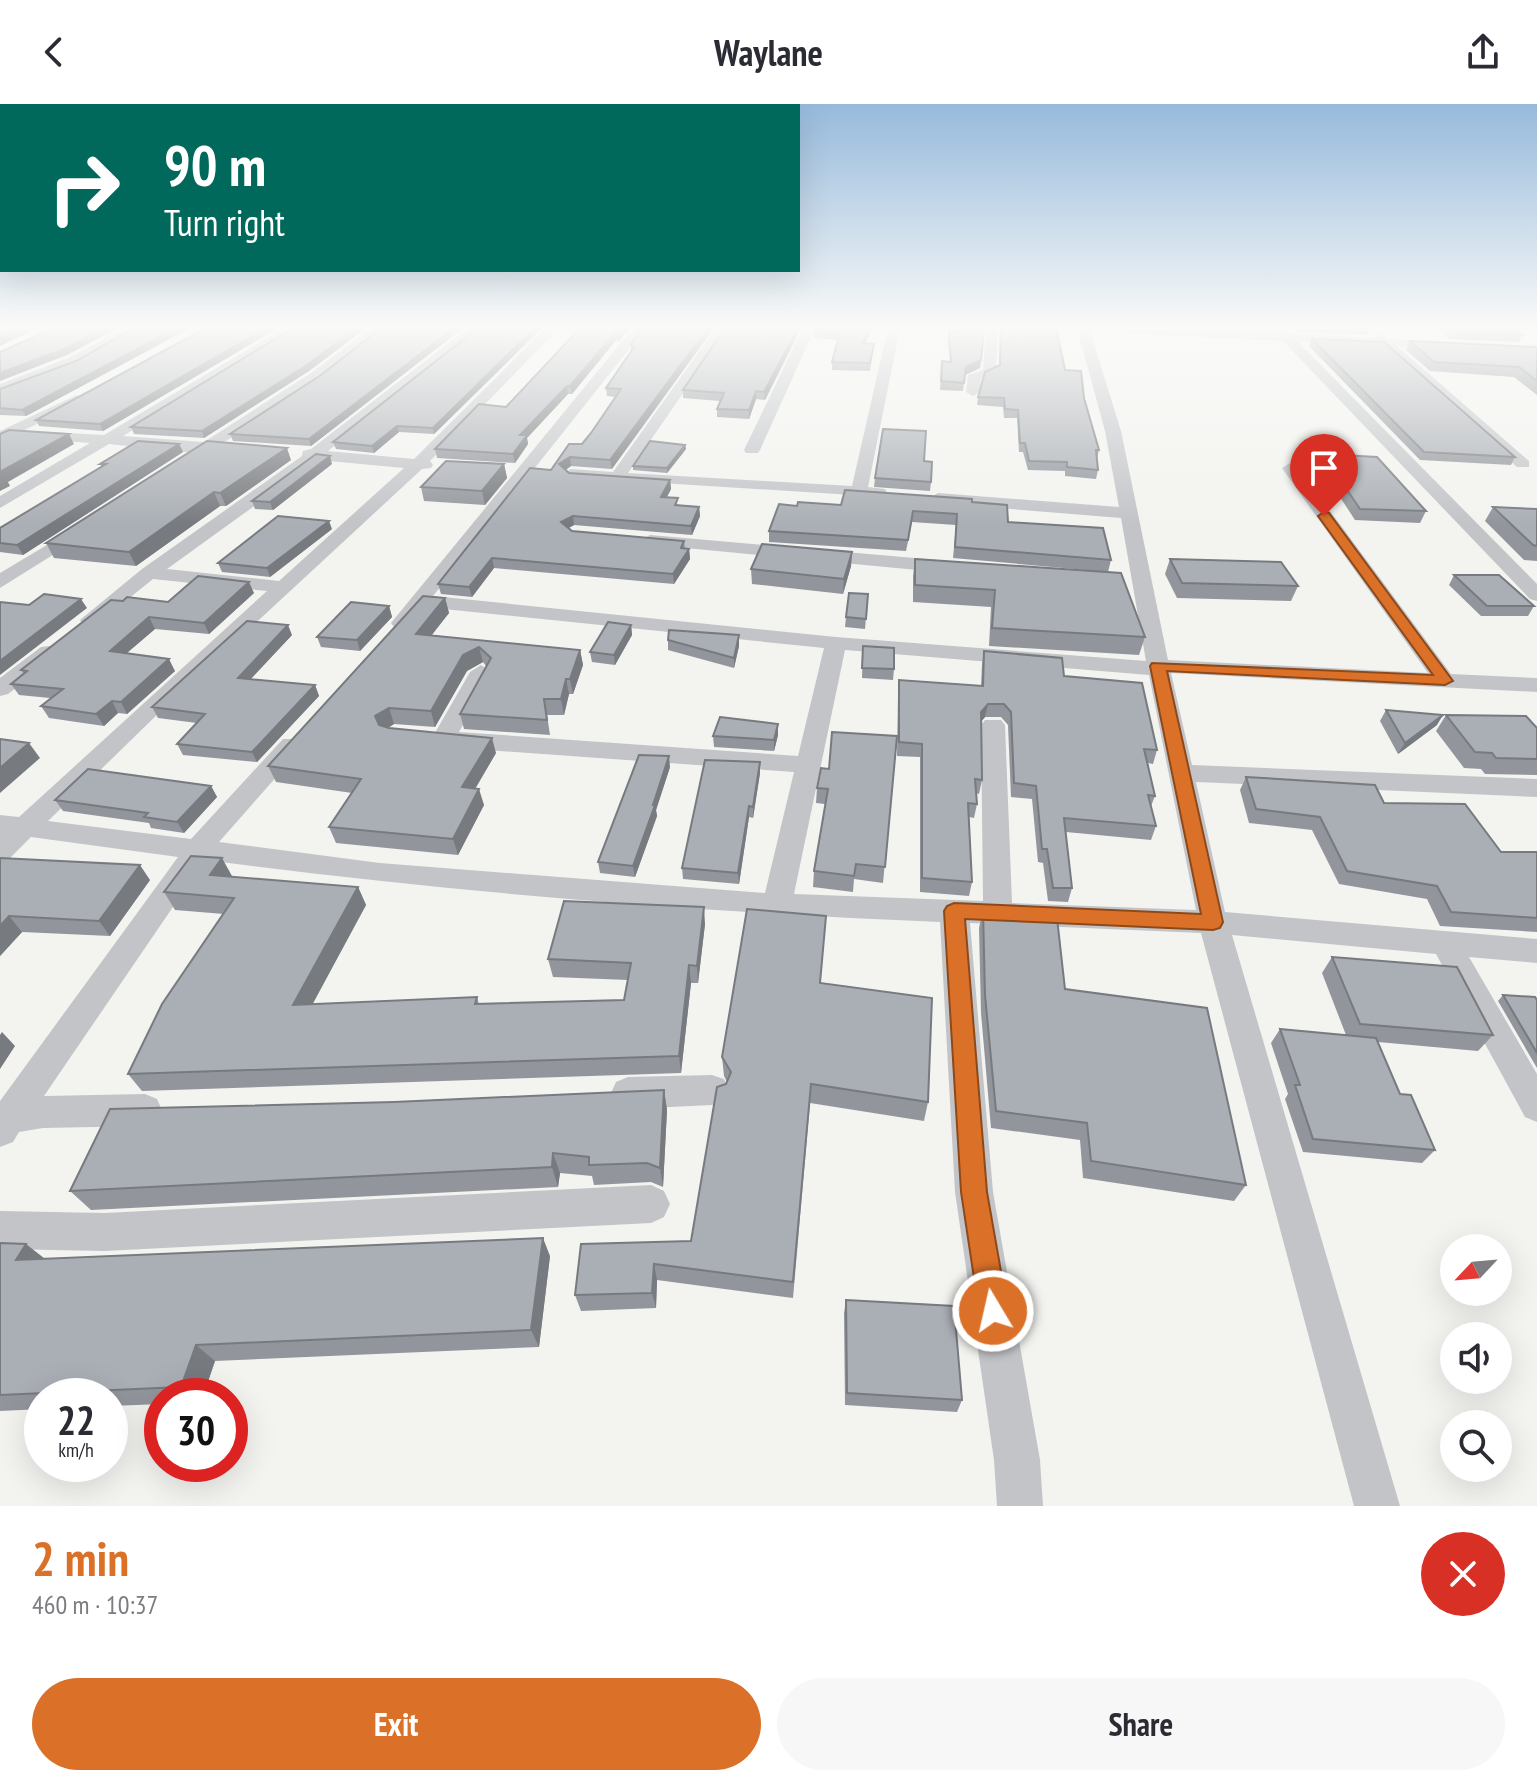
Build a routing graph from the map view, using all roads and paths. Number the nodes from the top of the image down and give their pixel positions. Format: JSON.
{"nodes":[{"id":1,"x":87,"y":393,"type":"edge"},
{"id":2,"x":184,"y":393,"type":"edge"},
{"id":3,"x":289,"y":393,"type":"edge"},
{"id":4,"x":392,"y":393,"type":"edge"},
{"id":5,"x":488,"y":393,"type":"edge"},
{"id":6,"x":583,"y":393,"type":"edge"},
{"id":7,"x":676,"y":393,"type":"edge"},
{"id":8,"x":778,"y":393,"type":"edge"},
{"id":9,"x":880,"y":393,"type":"edge"},
{"id":10,"x":1102,"y":393,"type":"edge"},
{"id":11,"x":1340,"y":393,"type":"edge"},
{"id":12,"x":1443,"y":393,"type":"edge"},
{"id":13,"x":5,"y":435,"type":"edge"},
{"id":14,"x":108,"y":439,"type":"junction"},
{"id":15,"x":207,"y":447,"type":"junction"},
{"id":16,"x":254,"y":450,"type":"edge"},
{"id":17,"x":752,"y":450,"type":"dead end"},
{"id":18,"x":284,"y":452,"type":"edge"},
{"id":19,"x":315,"y":454,"type":"junction"},
{"id":20,"x":182,"y":463,"type":"edge"},
{"id":21,"x":1523,"y":464,"type":"dead end"},
{"id":22,"x":417,"y":465,"type":"junction"},
{"id":23,"x":447,"y":467,"type":"edge"},
{"id":24,"x":1290,"y":468,"type":"dead end"},
{"id":25,"x":571,"y":474,"type":"edge"},
{"id":26,"x":618,"y":476,"type":"junction"},
{"id":27,"x":859,"y":492,"type":"junction"},
{"id":28,"x":891,"y":494,"type":"edge"},
{"id":29,"x":923,"y":497,"type":"edge"},
{"id":30,"x":0,"y":503,"type":"edge"},
{"id":31,"x":1129,"y":513,"type":"junction"},
{"id":32,"x":93,"y":521,"type":"edge"},
{"id":33,"x":637,"y":539,"type":"edge"},
{"id":34,"x":969,"y":568,"type":"edge"},
{"id":35,"x":149,"y":573,"type":"junction"},
{"id":36,"x":0,"y":582,"type":"edge"},
{"id":37,"x":284,"y":587,"type":"junction"},
{"id":38,"x":1537,"y":595,"type":"edge"},
{"id":39,"x":421,"y":601,"type":"junction"},
{"id":40,"x":81,"y":628,"type":"edge"},
{"id":41,"x":389,"y":637,"type":"edge"},
{"id":42,"x":836,"y":643,"type":"junction"},
{"id":43,"x":58,"y":645,"type":"edge"},
{"id":44,"x":1159,"y":668,"type":"junction"},
{"id":45,"x":481,"y":672,"type":"edge"},
{"id":46,"x":1445,"y":681,"type":"junction"},
{"id":47,"x":1537,"y":685,"type":"edge"},
{"id":48,"x":0,"y":689,"type":"edge"},
{"id":49,"x":993,"y":725,"type":"dead end"},
{"id":50,"x":304,"y":731,"type":"edge"},
{"id":51,"x":810,"y":765,"type":"junction"},
{"id":52,"x":1181,"y":773,"type":"junction"},
{"id":53,"x":1537,"y":788,"type":"edge"},
{"id":54,"x":12,"y":826,"type":"edge"},
{"id":55,"x":198,"y":849,"type":"junction"},
{"id":56,"x":0,"y":851,"type":"edge"},
{"id":57,"x":777,"y":904,"type":"junction"},
{"id":58,"x":954,"y":911,"type":"junction"},
{"id":59,"x":998,"y":913,"type":"junction"},
{"id":60,"x":1213,"y":922,"type":"junction"},
{"id":61,"x":1445,"y":942,"type":"junction"},
{"id":62,"x":1537,"y":951,"type":"edge"},
{"id":63,"x":712,"y":1090,"type":"dead end"},
{"id":64,"x":589,"y":1095,"type":"edge"},
{"id":65,"x":1537,"y":1106,"type":"edge"},
{"id":66,"x":184,"y":1109,"type":"edge"},
{"id":67,"x":5,"y":1123,"type":"edge"},
{"id":68,"x":651,"y":1204,"type":"dead end"},
{"id":69,"x":0,"y":1230,"type":"edge"},
{"id":70,"x":1020,"y":1506,"type":"edge"},
{"id":71,"x":1377,"y":1506,"type":"edge"}],
"edges":[{"from":1,"to":13,"type":"street"},
{"from":2,"to":14,"type":"street"},
{"from":3,"to":15,"type":"street"},
{"from":4,"to":19,"type":"street"},
{"from":5,"to":22,"type":"street"},
{"from":6,"to":39,"type":"street"},
{"from":7,"to":26,"type":"street"},
{"from":8,"to":17,"type":"street"},
{"from":9,"to":27,"type":"street"},
{"from":10,"to":31,"type":"street"},
{"from":11,"to":38,"type":"street"},
{"from":12,"to":21,"type":"street"},
{"from":13,"to":14,"type":"street"},
{"from":14,"to":15,"type":"street"},
{"from":14,"to":30,"type":"street"},
{"from":15,"to":16,"type":"street"},
{"from":15,"to":20,"type":"street"},
{"from":18,"to":19,"type":"street"},
{"from":19,"to":22,"type":"street"},
{"from":19,"to":35,"type":"street"},
{"from":22,"to":23,"type":"street"},
{"from":22,"to":37,"type":"street"},
{"from":24,"to":46,"type":"street"},
{"from":25,"to":26,"type":"street"},
{"from":26,"to":27,"type":"street"},
{"from":27,"to":28,"type":"street"},
{"from":29,"to":31,"type":"street"},
{"from":31,"to":44,"type":"street"},
{"from":32,"to":36,"type":"street"},
{"from":33,"to":34,"type":"street"},
{"from":35,"to":37,"type":"street"},
{"from":35,"to":40,"type":"street"},
{"from":37,"to":54,"type":"street"},
{"from":39,"to":41,"type":"street"},
{"from":39,"to":42,"type":"street"},
{"from":42,"to":44,"type":"street"},
{"from":42,"to":51,"type":"street"},
{"from":43,"to":48,"type":"street"},
{"from":44,"to":46,"type":"street"},
{"from":44,"to":52,"type":"street"},
{"from":45,"to":51,"type":"street"},
{"from":46,"to":47,"type":"street"},
{"from":49,"to":59,"type":"street"},
{"from":50,"to":55,"type":"street"},
{"from":51,"to":57,"type":"street"},
{"from":52,"to":53,"type":"street"},
{"from":52,"to":60,"type":"street"},
{"from":54,"to":55,"type":"street"},
{"from":54,"to":56,"type":"street"},
{"from":55,"to":57,"type":"street"},
{"from":55,"to":67,"type":"street"},
{"from":57,"to":58,"type":"street"},
{"from":58,"to":59,"type":"street"},
{"from":58,"to":70,"type":"street"},
{"from":59,"to":60,"type":"street"},
{"from":60,"to":61,"type":"street"},
{"from":60,"to":71,"type":"street"},
{"from":61,"to":62,"type":"street"},
{"from":61,"to":65,"type":"street"},
{"from":63,"to":64,"type":"street"},
{"from":66,"to":67,"type":"street"},
{"from":68,"to":69,"type":"street"}]}
